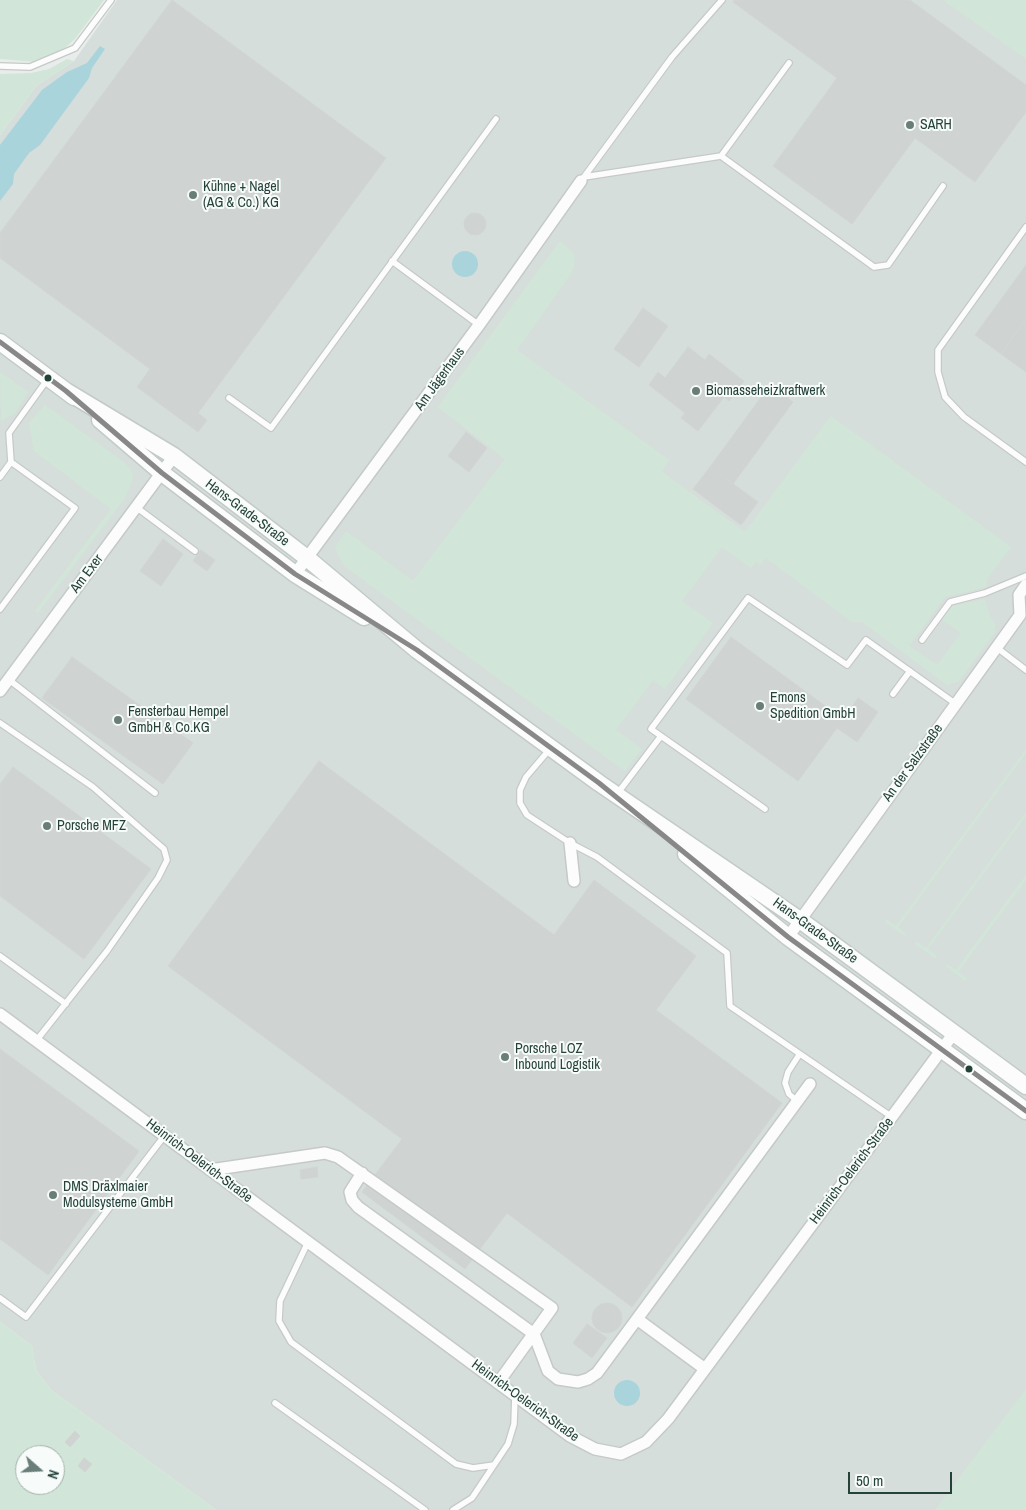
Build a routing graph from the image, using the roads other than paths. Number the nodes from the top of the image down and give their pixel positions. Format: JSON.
{"nodes":[{"id":1,"x":111,"y":0,"type":"edge"},
{"id":2,"x":722,"y":0,"type":"edge"},
{"id":3,"x":790,"y":63,"type":"dead end"},
{"id":4,"x":0,"y":66,"type":"edge"},
{"id":5,"x":496,"y":119,"type":"dead end"},
{"id":6,"x":721,"y":156,"type":"junction"},
{"id":7,"x":583,"y":179,"type":"junction"},
{"id":8,"x":943,"y":186,"type":"dead end"},
{"id":9,"x":1026,"y":227,"type":"edge"},
{"id":10,"x":392,"y":261,"type":"junction"},
{"id":11,"x":479,"y":325,"type":"junction"},
{"id":12,"x":0,"y":342,"type":"edge"},
{"id":13,"x":48,"y":378,"type":"junction"},
{"id":14,"x":66,"y":391,"type":"junction"},
{"id":15,"x":229,"y":398,"type":"dead end"},
{"id":16,"x":174,"y":456,"type":"junction"},
{"id":17,"x":11,"y":462,"type":"junction"},
{"id":18,"x":1026,"y":462,"type":"edge"},
{"id":19,"x":2,"y":470,"type":"edge"},
{"id":20,"x":162,"y":473,"type":"junction"},
{"id":21,"x":0,"y":477,"type":"edge"},
{"id":22,"x":136,"y":507,"type":"junction"},
{"id":23,"x":194,"y":551,"type":"dead end"},
{"id":24,"x":307,"y":558,"type":"junction"},
{"id":25,"x":295,"y":574,"type":"junction"},
{"id":26,"x":1026,"y":576,"type":"edge"},
{"id":27,"x":1026,"y":585,"type":"edge"},
{"id":28,"x":0,"y":609,"type":"edge"},
{"id":29,"x":922,"y":640,"type":"dead end"},
{"id":30,"x":996,"y":647,"type":"junction"},
{"id":31,"x":418,"y":650,"type":"junction"},
{"id":32,"x":1026,"y":670,"type":"edge"},
{"id":33,"x":910,"y":672,"type":"junction"},
{"id":34,"x":8,"y":679,"type":"junction"},
{"id":35,"x":0,"y":691,"type":"edge"},
{"id":36,"x":893,"y":694,"type":"dead end"},
{"id":37,"x":956,"y":704,"type":"junction"},
{"id":38,"x":0,"y":723,"type":"edge"},
{"id":39,"x":661,"y":736,"type":"junction"},
{"id":40,"x":551,"y":748,"type":"junction"},
{"id":41,"x":598,"y":783,"type":"junction"},
{"id":42,"x":154,"y":793,"type":"dead end"},
{"id":43,"x":616,"y":795,"type":"junction"},
{"id":44,"x":765,"y":809,"type":"dead end"},
{"id":45,"x":570,"y":843,"type":"junction"},
{"id":46,"x":574,"y":881,"type":"dead end"},
{"id":47,"x":800,"y":920,"type":"junction"},
{"id":48,"x":788,"y":937,"type":"junction"},
{"id":49,"x":0,"y":956,"type":"edge"},
{"id":50,"x":66,"y":1004,"type":"junction"},
{"id":51,"x":0,"y":1014,"type":"edge"},
{"id":52,"x":954,"y":1033,"type":"junction"},
{"id":53,"x":36,"y":1041,"type":"junction"},
{"id":54,"x":942,"y":1049,"type":"junction"},
{"id":55,"x":799,"y":1055,"type":"junction"},
{"id":56,"x":810,"y":1084,"type":"dead end"},
{"id":57,"x":1026,"y":1086,"type":"edge"},
{"id":58,"x":798,"y":1101,"type":"junction"},
{"id":59,"x":1026,"y":1111,"type":"edge"},
{"id":60,"x":892,"y":1117,"type":"junction"},
{"id":61,"x":165,"y":1135,"type":"junction"},
{"id":62,"x":210,"y":1170,"type":"junction"},
{"id":63,"x":362,"y":1173,"type":"junction"},
{"id":64,"x":308,"y":1242,"type":"junction"},
{"id":65,"x":0,"y":1298,"type":"edge"},
{"id":66,"x":636,"y":1320,"type":"junction"},
{"id":67,"x":534,"y":1334,"type":"junction"},
{"id":68,"x":705,"y":1370,"type":"junction"},
{"id":69,"x":498,"y":1383,"type":"junction"},
{"id":70,"x":515,"y":1395,"type":"junction"},
{"id":71,"x":275,"y":1403,"type":"dead end"},
{"id":72,"x":494,"y":1465,"type":"junction"},
{"id":73,"x":425,"y":1510,"type":"edge"},
{"id":74,"x":453,"y":1510,"type":"edge"}],
"edges":[{"from":1,"to":4,"type":"lane"},
{"from":2,"to":7,"type":"lane"},
{"from":3,"to":6,"type":"lane"},
{"from":5,"to":10,"type":"lane"},
{"from":6,"to":7,"type":"lane"},
{"from":6,"to":8,"type":"lane"},
{"from":7,"to":11,"type":"street","name":"Am Jägerhaus"},
{"from":9,"to":18,"type":"lane"},
{"from":10,"to":11,"type":"lane"},
{"from":10,"to":15,"type":"lane"},
{"from":11,"to":24,"type":"street","name":"Am Jägerhaus"},
{"from":12,"to":13,"type":"street","name":"Hans-Grade-Straße"},
{"from":13,"to":14,"type":"street","name":"Hans-Grade-Straße"},
{"from":13,"to":17,"type":"lane"},
{"from":14,"to":16,"type":"street","name":"Hans-Grade-Straße"},
{"from":14,"to":20,"type":"street","name":"Hans-Grade-Straße"},
{"from":16,"to":20,"type":"street","name":"Am Exer"},
{"from":16,"to":24,"type":"street","name":"Hans-Grade-Straße"},
{"from":17,"to":19,"type":"lane"},
{"from":17,"to":28,"type":"lane"},
{"from":19,"to":21,"type":"lane"},
{"from":20,"to":22,"type":"street","name":"Am Exer"},
{"from":20,"to":25,"type":"street","name":"Hans-Grade-Straße"},
{"from":22,"to":23,"type":"lane"},
{"from":22,"to":34,"type":"street","name":"Am Exer"},
{"from":24,"to":25,"type":"street","name":"Am Jägerhaus"},
{"from":24,"to":31,"type":"street","name":"Hans-Grade-Straße"},
{"from":25,"to":31,"type":"street","name":"Hans-Grade-Straße"},
{"from":26,"to":29,"type":"lane"},
{"from":27,"to":30,"type":"street","name":"An der Salzstraße"},
{"from":30,"to":32,"type":"lane"},
{"from":30,"to":37,"type":"street","name":"An der Salzstraße"},
{"from":31,"to":40,"type":"street","name":"Hans-Grade-Straße"},
{"from":33,"to":36,"type":"lane"},
{"from":33,"to":37,"type":"lane"},
{"from":33,"to":39,"type":"lane"},
{"from":34,"to":35,"type":"street","name":"Am Exer"},
{"from":34,"to":42,"type":"lane"},
{"from":37,"to":47,"type":"street","name":"An der Salzstraße"},
{"from":38,"to":50,"type":"lane"},
{"from":39,"to":43,"type":"lane"},
{"from":39,"to":44,"type":"lane"},
{"from":40,"to":41,"type":"street","name":"Hans-Grade-Straße"},
{"from":40,"to":45,"type":"lane"},
{"from":41,"to":43,"type":"street","name":"Hans-Grade-Straße"},
{"from":41,"to":48,"type":"street","name":"Hans-Grade-Straße"},
{"from":43,"to":47,"type":"street","name":"Hans-Grade-Straße"},
{"from":45,"to":46,"type":"street"},
{"from":45,"to":55,"type":"lane"},
{"from":47,"to":48,"type":"street","name":"An der Salzstraße"},
{"from":47,"to":52,"type":"street","name":"Hans-Grade-Straße"},
{"from":48,"to":54,"type":"street","name":"Hans-Grade-Straße"},
{"from":49,"to":50,"type":"lane"},
{"from":50,"to":53,"type":"lane"},
{"from":51,"to":53,"type":"street","name":"Heinrich-Oelerich-Straße"},
{"from":52,"to":54,"type":"street","name":"Heinrich-Oelerich-Straße"},
{"from":52,"to":57,"type":"street","name":"Hans-Grade-Straße"},
{"from":53,"to":61,"type":"street","name":"Heinrich-Oelerich-Straße"},
{"from":54,"to":59,"type":"street","name":"Hans-Grade-Straße"},
{"from":54,"to":60,"type":"street","name":"Heinrich-Oelerich-Straße"},
{"from":55,"to":58,"type":"lane"},
{"from":55,"to":60,"type":"lane"},
{"from":56,"to":58,"type":"street"},
{"from":58,"to":66,"type":"street"},
{"from":60,"to":68,"type":"street","name":"Heinrich-Oelerich-Straße"},
{"from":61,"to":62,"type":"street","name":"Heinrich-Oelerich-Straße"},
{"from":61,"to":65,"type":"lane"},
{"from":62,"to":63,"type":"street"},
{"from":62,"to":64,"type":"street","name":"Heinrich-Oelerich-Straße"},
{"from":63,"to":67,"type":"street"},
{"from":63,"to":67,"type":"street"},
{"from":64,"to":69,"type":"street","name":"Heinrich-Oelerich-Straße"},
{"from":64,"to":72,"type":"lane"},
{"from":66,"to":67,"type":"street"},
{"from":66,"to":68,"type":"street"},
{"from":67,"to":69,"type":"street"},
{"from":68,"to":70,"type":"street","name":"Heinrich-Oelerich-Straße"},
{"from":69,"to":70,"type":"street","name":"Heinrich-Oelerich-Straße"},
{"from":70,"to":72,"type":"lane"},
{"from":71,"to":73,"type":"lane"},
{"from":72,"to":74,"type":"lane"}]}
